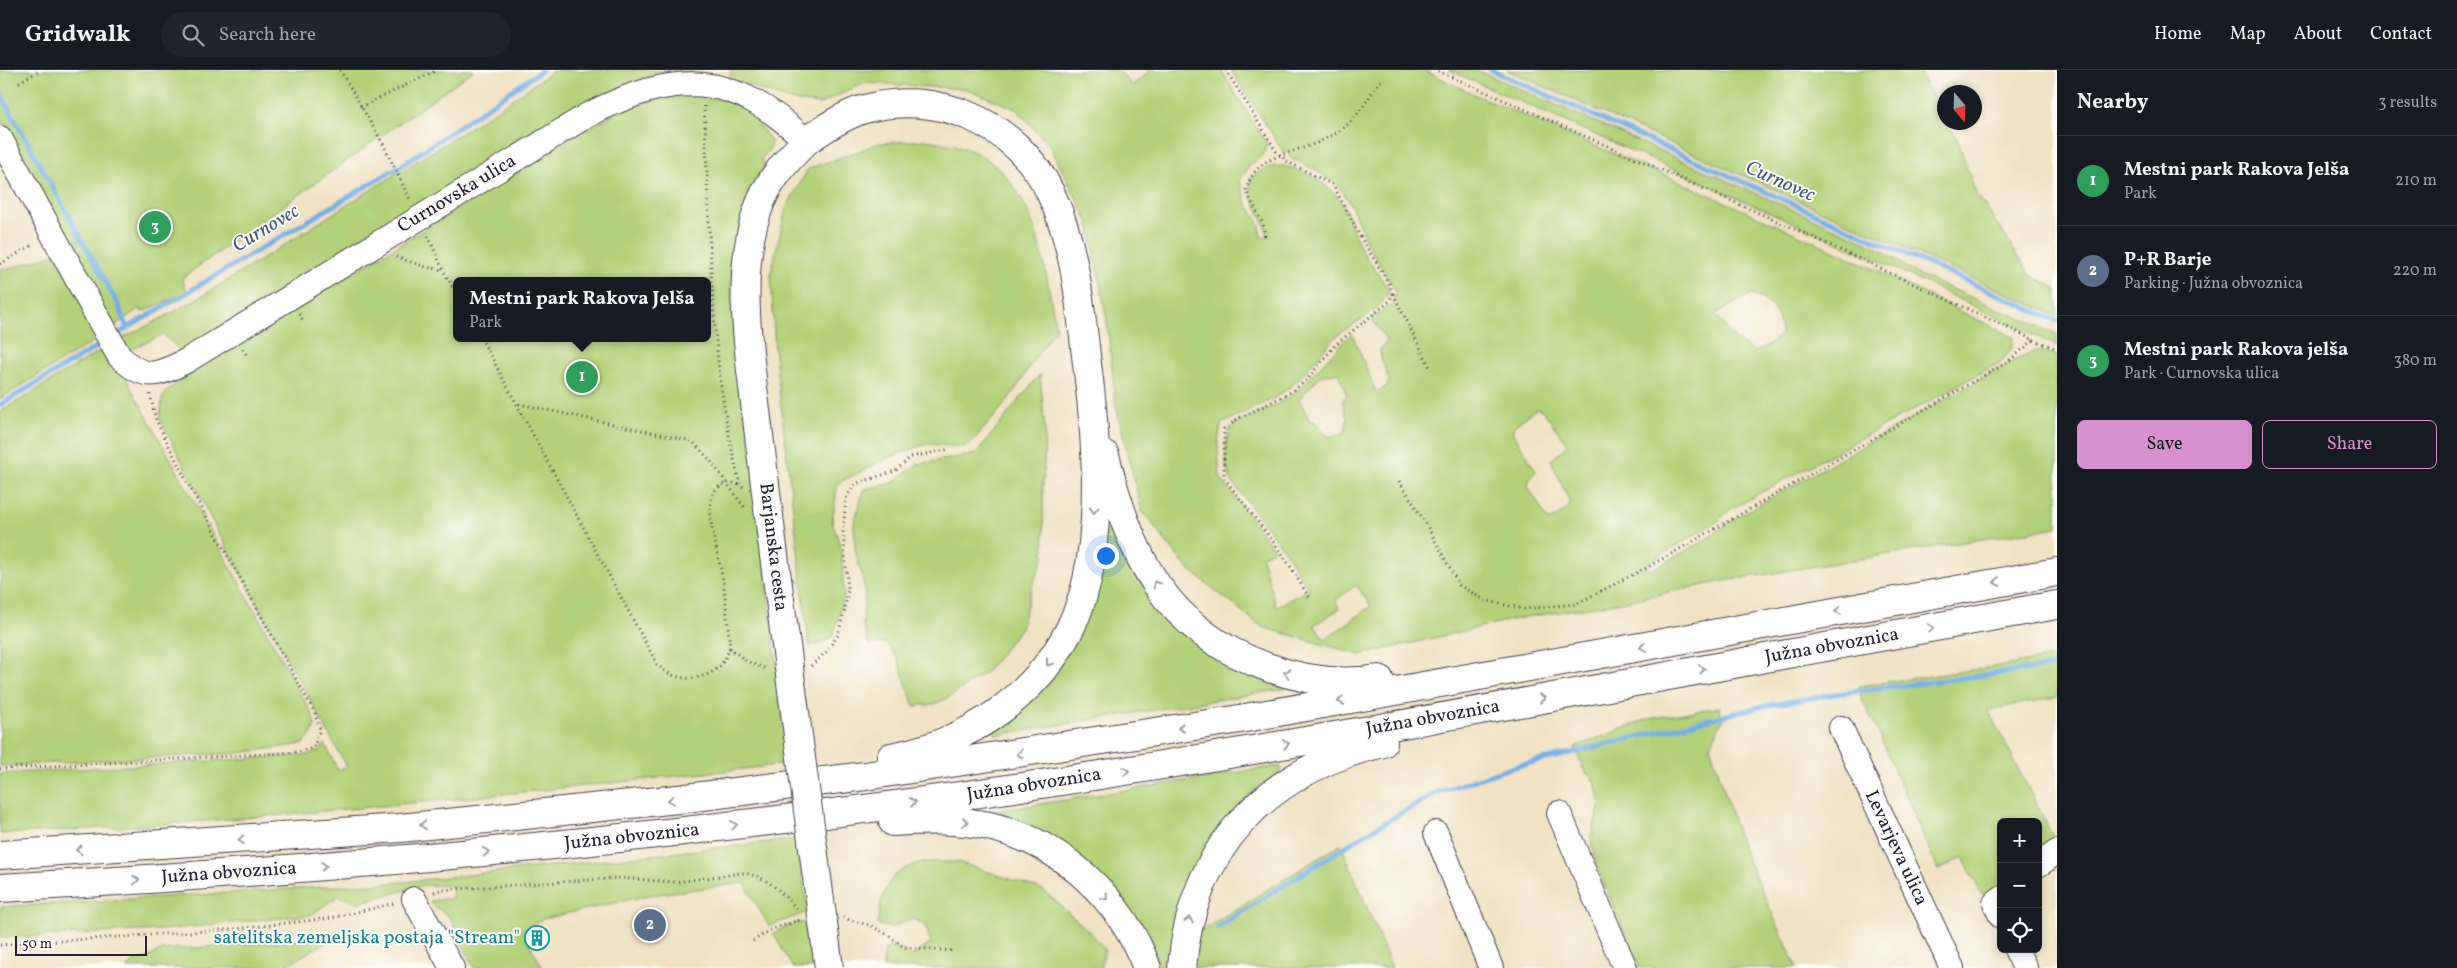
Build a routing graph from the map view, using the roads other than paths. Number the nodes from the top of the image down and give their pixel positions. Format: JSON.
{"nodes":[{"id":1,"x":0,"y":138,"type":"edge"},
{"id":2,"x":806,"y":141,"type":"junction"},
{"id":3,"x":1093,"y":409,"type":"junction"},
{"id":4,"x":2057,"y":572,"type":"edge"},
{"id":5,"x":2057,"y":605,"type":"edge"},
{"id":6,"x":1492,"y":674,"type":"junction"},
{"id":7,"x":1494,"y":707,"type":"junction"},
{"id":8,"x":1840,"y":728,"type":"dead end"},
{"id":9,"x":772,"y":788,"type":"junction"},
{"id":10,"x":1559,"y":813,"type":"dead end"},
{"id":11,"x":795,"y":818,"type":"junction"},
{"id":12,"x":1436,"y":834,"type":"dead end"},
{"id":13,"x":2057,"y":852,"type":"edge"},
{"id":14,"x":0,"y":854,"type":"edge"},
{"id":15,"x":2041,"y":863,"type":"edge"},
{"id":16,"x":0,"y":888,"type":"edge"},
{"id":17,"x":414,"y":899,"type":"road end"},
{"id":18,"x":2018,"y":953,"type":"edge"},
{"id":19,"x":452,"y":968,"type":"edge"},
{"id":20,"x":830,"y":968,"type":"edge"},
{"id":21,"x":1147,"y":968,"type":"edge"},
{"id":22,"x":1182,"y":968,"type":"edge"},
{"id":23,"x":1491,"y":968,"type":"edge"},
{"id":24,"x":1625,"y":968,"type":"edge"},
{"id":25,"x":1952,"y":968,"type":"edge"},
{"id":26,"x":2025,"y":968,"type":"edge"}],
"edges":[{"from":1,"to":2,"type":"street","name":"Curnovska ulica"},
{"from":2,"to":3,"type":"main road","name":"Barjanska cesta"},
{"from":2,"to":20,"type":"main road","name":"Barjanska cesta","bridge":true},
{"from":6,"to":3,"type":"main road","one_way":true},
{"from":3,"to":9,"type":"main road","one_way":true},
{"from":4,"to":6,"type":"main road","name":"Južna obvoznica","one_way":true},
{"from":7,"to":5,"type":"main road","name":"Južna obvoznica","one_way":true},
{"from":6,"to":9,"type":"main road","name":"Južna obvoznica","one_way":true},
{"from":11,"to":7,"type":"main road","name":"Južna obvoznica","one_way":true},
{"from":22,"to":7,"type":"main road","one_way":true},
{"from":8,"to":25,"type":"street","name":"Levarjeva ulica"},
{"from":9,"to":14,"type":"main road","name":"Južna obvoznica","one_way":true},
{"from":10,"to":24,"type":"street"},
{"from":16,"to":11,"type":"main road","name":"Južna obvoznica","one_way":true},
{"from":11,"to":21,"type":"main road","one_way":true},
{"from":12,"to":23,"type":"street"},
{"from":13,"to":15,"type":"street"},
{"from":17,"to":19,"type":"street"},
{"from":18,"to":26,"type":"street"}]}
